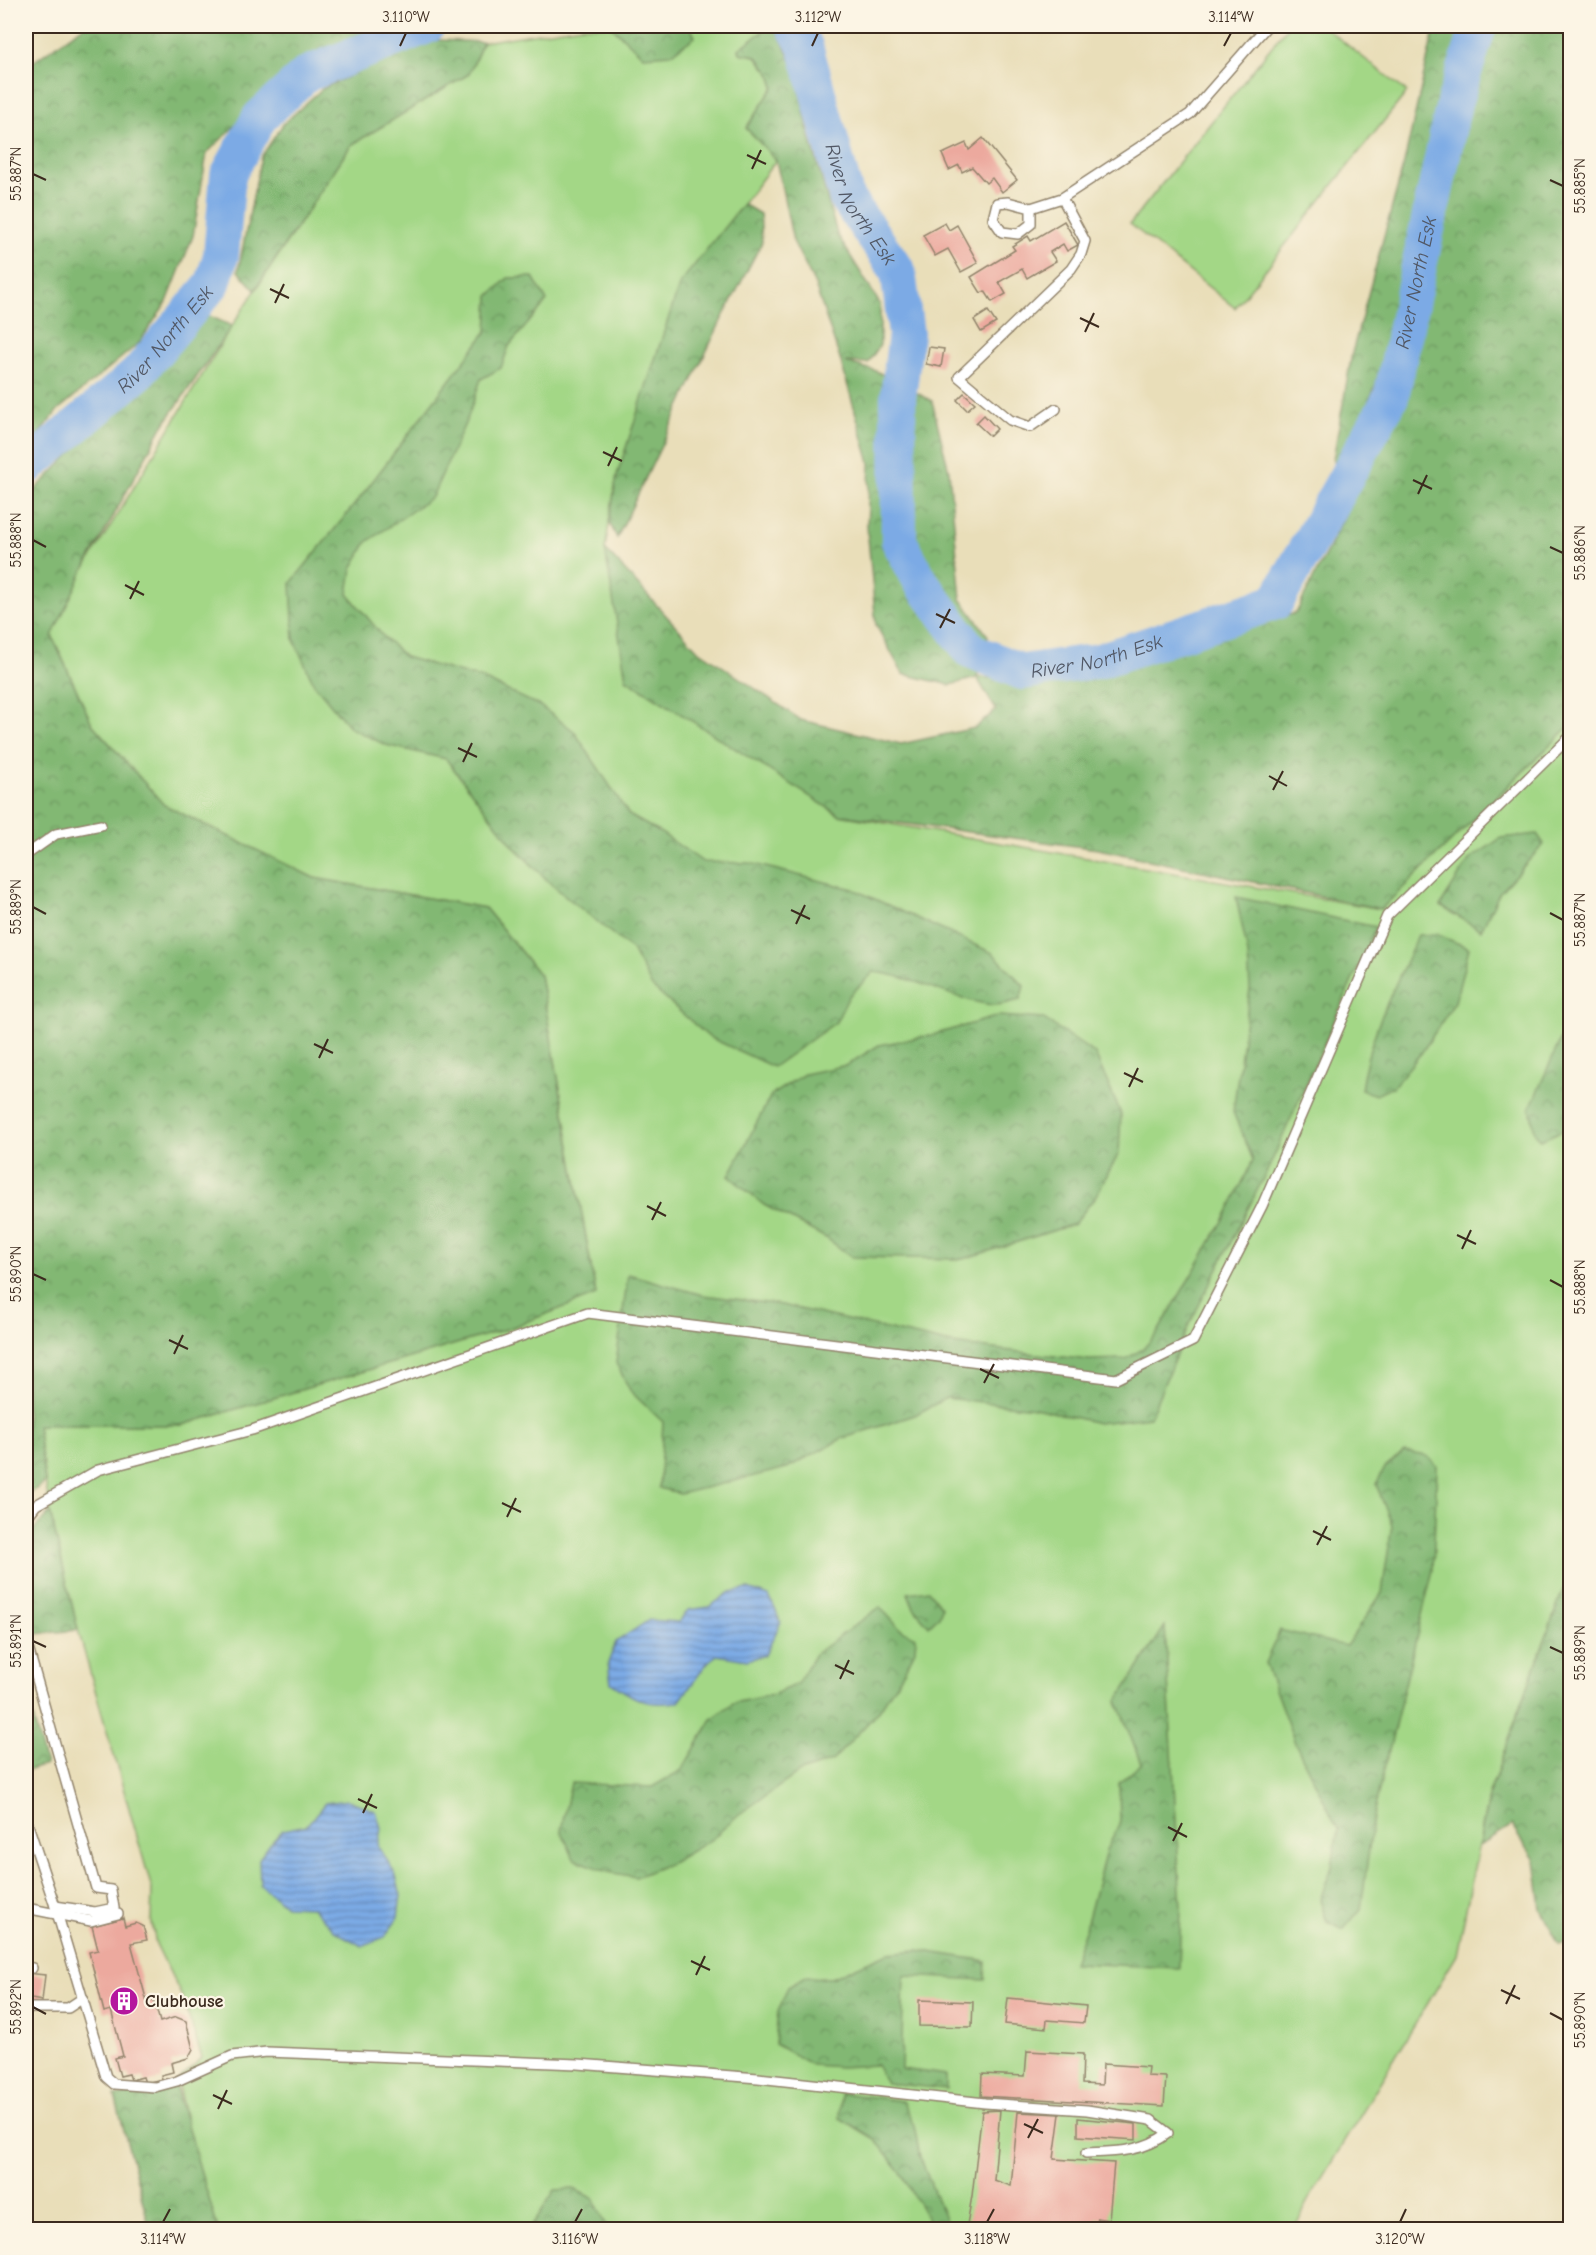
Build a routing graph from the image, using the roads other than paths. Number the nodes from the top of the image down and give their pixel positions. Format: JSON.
{"nodes":[{"id":1,"x":1267,"y":26,"type":"edge"},
{"id":2,"x":1062,"y":198,"type":"junction"},
{"id":3,"x":1031,"y":208,"type":"junction"},
{"id":4,"x":1056,"y":409,"type":"dead end"},
{"id":5,"x":1570,"y":737,"type":"edge"},
{"id":6,"x":101,"y":825,"type":"dead end"},
{"id":7,"x":26,"y":855,"type":"edge"},
{"id":8,"x":26,"y":1518,"type":"edge"},
{"id":9,"x":26,"y":1641,"type":"edge"},
{"id":10,"x":26,"y":1820,"type":"edge"},
{"id":11,"x":26,"y":1908,"type":"edge"},
{"id":12,"x":56,"y":1910,"type":"junction"},
{"id":13,"x":118,"y":1914,"type":"dead end"},
{"id":14,"x":83,"y":1998,"type":"junction"},
{"id":15,"x":26,"y":2008,"type":"edge"},
{"id":16,"x":1086,"y":2153,"type":"dead end"}],
"edges":[{"from":1,"to":2,"type":"lane"},
{"from":2,"to":3,"type":"lane"},
{"from":2,"to":4,"type":"lane"},
{"from":3,"to":3,"type":"lane"},
{"from":5,"to":8,"type":"lane"},
{"from":6,"to":7,"type":"lane"},
{"from":9,"to":12,"type":"lane"},
{"from":10,"to":12,"type":"lane"},
{"from":11,"to":12,"type":"lane"},
{"from":12,"to":13,"type":"lane"},
{"from":12,"to":14,"type":"lane"},
{"from":14,"to":15,"type":"lane"},
{"from":14,"to":16,"type":"lane"}]}
